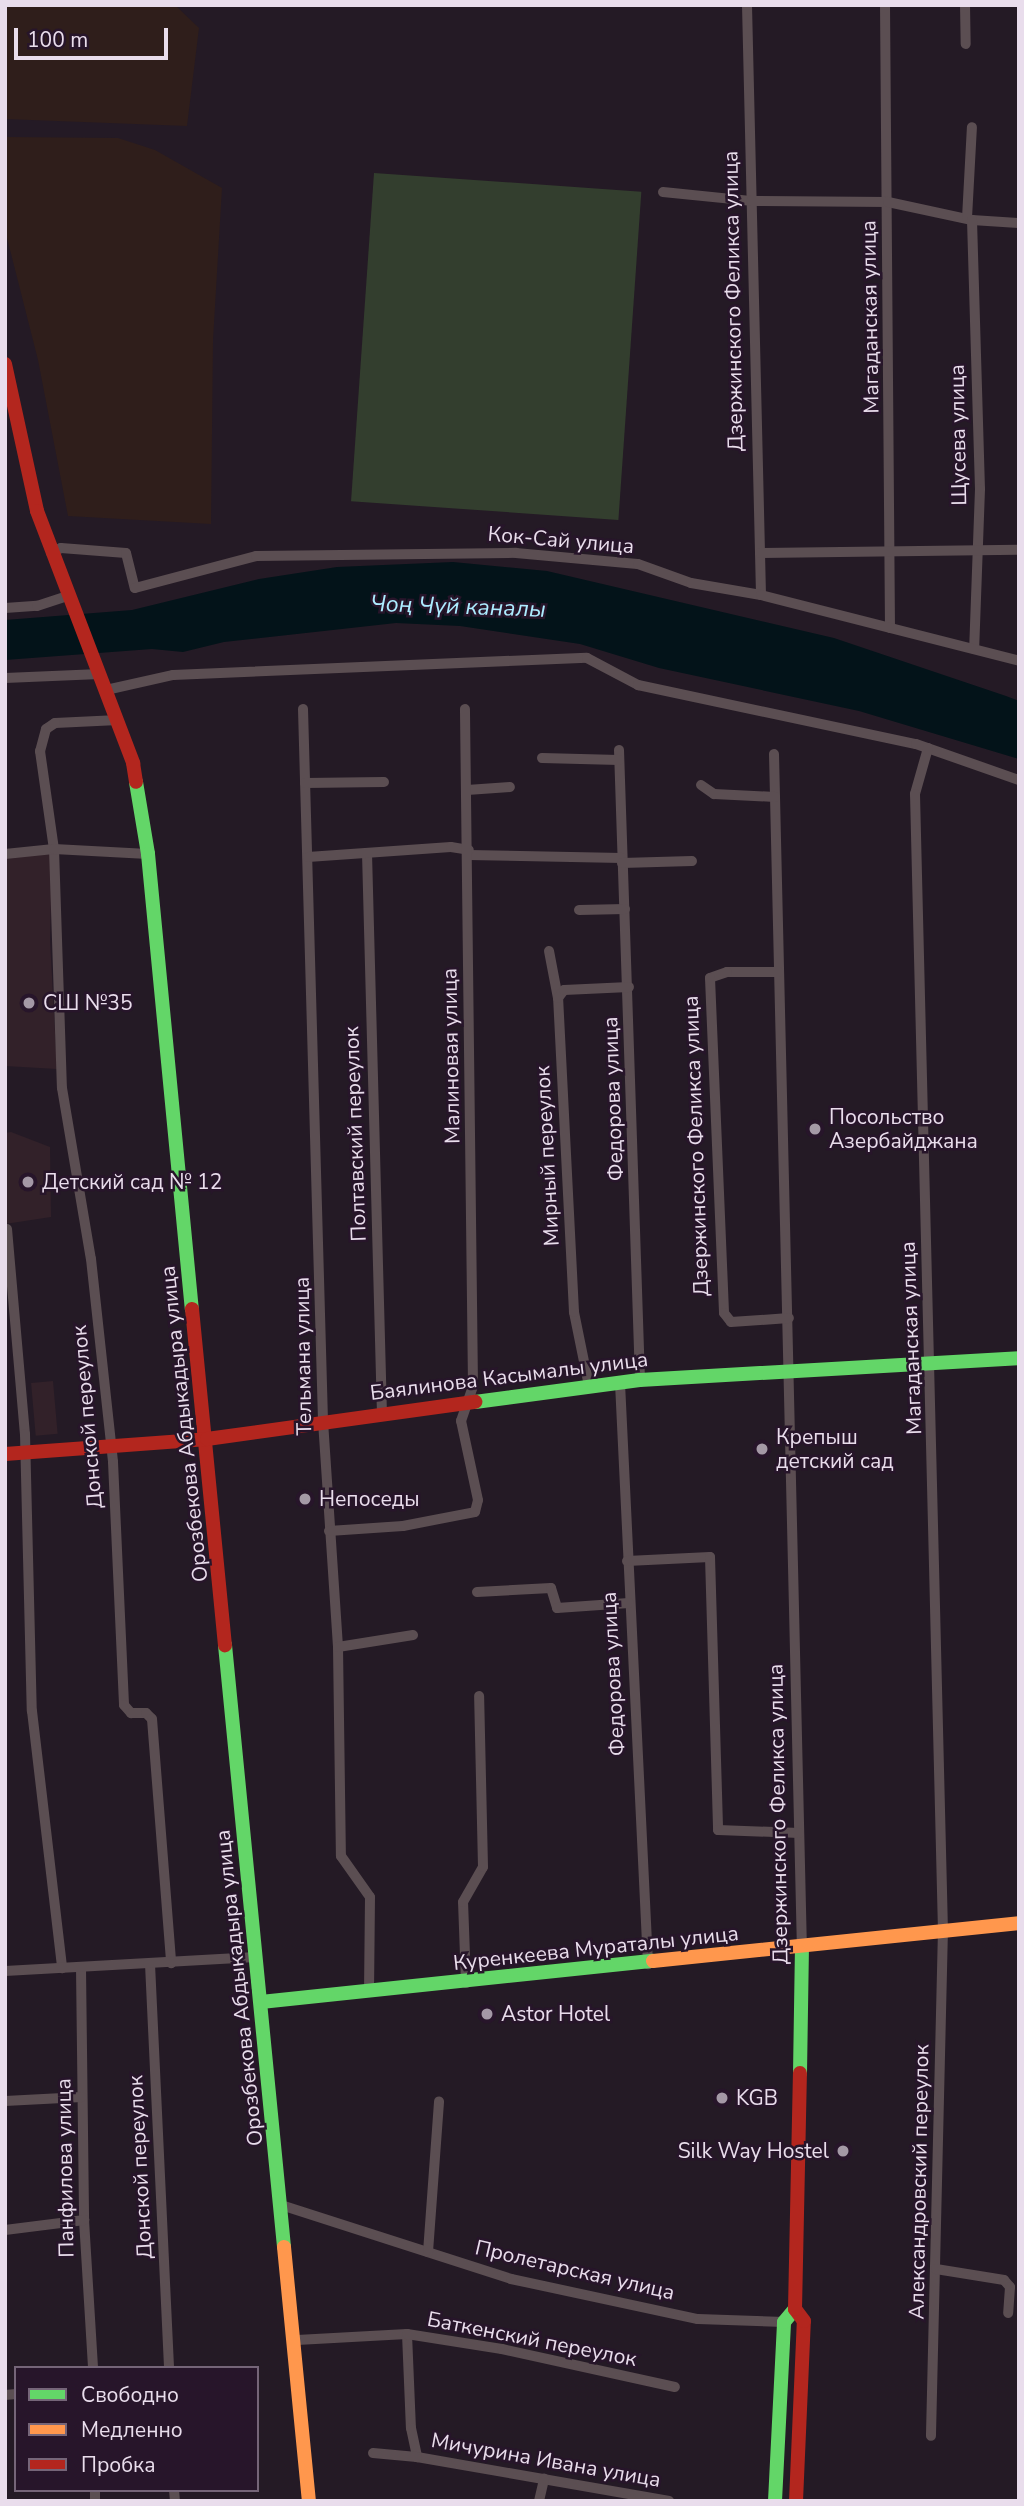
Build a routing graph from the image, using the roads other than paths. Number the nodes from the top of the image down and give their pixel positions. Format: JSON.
{"nodes":[{"id":1,"x":747,"y":5,"type":"edge"},
{"id":2,"x":885,"y":5,"type":"edge"},
{"id":3,"x":965,"y":5,"type":"edge"},
{"id":4,"x":966,"y":44,"type":"dead end"},
{"id":5,"x":972,"y":127,"type":"dead end"},
{"id":6,"x":663,"y":192,"type":"dead end"},
{"id":7,"x":751,"y":201,"type":"junction"},
{"id":8,"x":888,"y":202,"type":"junction"},
{"id":9,"x":969,"y":219,"type":"junction"},
{"id":10,"x":1019,"y":223,"type":"edge"},
{"id":11,"x":5,"y":364,"type":"edge"},
{"id":12,"x":1019,"y":550,"type":"edge"},
{"id":13,"x":892,"y":551,"type":"junction"},
{"id":14,"x":976,"y":552,"type":"junction"},
{"id":15,"x":51,"y":553,"type":"junction"},
{"id":16,"x":760,"y":553,"type":"junction"},
{"id":17,"x":761,"y":595,"type":"junction"},
{"id":18,"x":69,"y":600,"type":"junction"},
{"id":19,"x":5,"y":608,"type":"edge"},
{"id":20,"x":890,"y":628,"type":"junction"},
{"id":21,"x":974,"y":649,"type":"junction"},
{"id":22,"x":1019,"y":661,"type":"edge"},
{"id":23,"x":98,"y":670,"type":"junction"},
{"id":24,"x":5,"y":678,"type":"edge"},
{"id":25,"x":106,"y":690,"type":"junction"},
{"id":26,"x":303,"y":709,"type":"dead end"},
{"id":27,"x":465,"y":709,"type":"dead end"},
{"id":28,"x":118,"y":720,"type":"junction"},
{"id":29,"x":928,"y":748,"type":"junction"},
{"id":30,"x":774,"y":754,"type":"dead end"},
{"id":31,"x":542,"y":758,"type":"dead end"},
{"id":32,"x":1019,"y":780,"type":"edge"},
{"id":33,"x":384,"y":782,"type":"dead end"},
{"id":34,"x":305,"y":783,"type":"junction"},
{"id":35,"x":701,"y":785,"type":"dead end"},
{"id":36,"x":510,"y":787,"type":"dead end"},
{"id":37,"x":467,"y":790,"type":"junction"},
{"id":38,"x":775,"y":797,"type":"junction"},
{"id":39,"x":54,"y":849,"type":"junction"},
{"id":40,"x":468,"y":852,"type":"junction"},
{"id":41,"x":367,"y":853,"type":"junction"},
{"id":42,"x":5,"y":854,"type":"edge"},
{"id":43,"x":148,"y":854,"type":"junction"},
{"id":44,"x":308,"y":857,"type":"junction"},
{"id":45,"x":622,"y":861,"type":"junction"},
{"id":46,"x":692,"y":861,"type":"dead end"},
{"id":47,"x":625,"y":909,"type":"junction"},
{"id":48,"x":579,"y":910,"type":"dead end"},
{"id":49,"x":549,"y":951,"type":"dead end"},
{"id":50,"x":779,"y":972,"type":"junction"},
{"id":51,"x":629,"y":987,"type":"junction"},
{"id":52,"x":558,"y":998,"type":"junction"},
{"id":53,"x":6,"y":1229,"type":"edge"},
{"id":54,"x":789,"y":1318,"type":"junction"},
{"id":55,"x":1019,"y":1358,"type":"edge"},
{"id":56,"x":932,"y":1361,"type":"junction"},
{"id":57,"x":792,"y":1368,"type":"junction"},
{"id":58,"x":640,"y":1380,"type":"junction"},
{"id":59,"x":620,"y":1382,"type":"junction"},
{"id":60,"x":589,"y":1386,"type":"junction"},
{"id":61,"x":467,"y":1402,"type":"junction"},
{"id":62,"x":382,"y":1413,"type":"junction"},
{"id":63,"x":323,"y":1421,"type":"junction"},
{"id":64,"x":206,"y":1439,"type":"junction"},
{"id":65,"x":111,"y":1446,"type":"junction"},
{"id":66,"x":23,"y":1453,"type":"junction"},
{"id":67,"x":5,"y":1454,"type":"edge"},
{"id":68,"x":329,"y":1531,"type":"junction"},
{"id":69,"x":627,"y":1561,"type":"junction"},
{"id":70,"x":477,"y":1592,"type":"dead end"},
{"id":71,"x":629,"y":1603,"type":"junction"},
{"id":72,"x":414,"y":1635,"type":"dead end"},
{"id":73,"x":338,"y":1647,"type":"junction"},
{"id":74,"x":479,"y":1696,"type":"dead end"},
{"id":75,"x":799,"y":1833,"type":"junction"},
{"id":76,"x":1019,"y":1923,"type":"edge"},
{"id":77,"x":943,"y":1929,"type":"junction"},
{"id":78,"x":802,"y":1947,"type":"junction"},
{"id":79,"x":256,"y":1957,"type":"junction"},
{"id":80,"x":171,"y":1963,"type":"junction"},
{"id":81,"x":150,"y":1964,"type":"junction"},
{"id":82,"x":648,"y":1964,"type":"junction"},
{"id":83,"x":62,"y":1968,"type":"junction"},
{"id":84,"x":80,"y":1968,"type":"junction"},
{"id":85,"x":5,"y":1970,"type":"edge"},
{"id":86,"x":466,"y":1983,"type":"junction"},
{"id":87,"x":369,"y":1992,"type":"junction"},
{"id":88,"x":261,"y":2002,"type":"junction"},
{"id":89,"x":82,"y":2097,"type":"junction"},
{"id":90,"x":5,"y":2101,"type":"edge"},
{"id":91,"x":439,"y":2101,"type":"dead end"},
{"id":92,"x":281,"y":2205,"type":"junction"},
{"id":93,"x":83,"y":2220,"type":"junction"},
{"id":94,"x":5,"y":2230,"type":"edge"},
{"id":95,"x":428,"y":2252,"type":"junction"},
{"id":96,"x":936,"y":2269,"type":"junction"},
{"id":97,"x":795,"y":2309,"type":"junction"},
{"id":98,"x":1008,"y":2313,"type":"dead end"},
{"id":99,"x":784,"y":2322,"type":"junction"},
{"id":100,"x":407,"y":2334,"type":"junction"},
{"id":101,"x":297,"y":2340,"type":"junction"},
{"id":102,"x":93,"y":2366,"type":"edge"},
{"id":103,"x":169,"y":2366,"type":"edge"},
{"id":104,"x":675,"y":2388,"type":"dead end"},
{"id":105,"x":931,"y":2436,"type":"dead end"},
{"id":106,"x":373,"y":2453,"type":"dead end"},
{"id":107,"x":417,"y":2457,"type":"junction"},
{"id":108,"x":544,"y":2479,"type":"junction"},
{"id":109,"x":309,"y":2501,"type":"edge"},
{"id":110,"x":540,"y":2501,"type":"edge"},
{"id":111,"x":669,"y":2501,"type":"edge"},
{"id":112,"x":775,"y":2501,"type":"edge"},
{"id":113,"x":796,"y":2501,"type":"edge"}],
"edges":[{"from":1,"to":7,"type":"street","name":"Дзержинского Феликса улица"},
{"from":2,"to":8,"type":"street","name":"Магаданская улица"},
{"from":3,"to":4,"type":"street"},
{"from":5,"to":9,"type":"street","name":"Щусева улица"},
{"from":6,"to":7,"type":"street"},
{"from":7,"to":8,"type":"street"},
{"from":7,"to":16,"type":"street","name":"Дзержинского Феликса улица"},
{"from":8,"to":9,"type":"street"},
{"from":8,"to":13,"type":"street","name":"Магаданская улица"},
{"from":9,"to":10,"type":"street"},
{"from":9,"to":14,"type":"street","name":"Щусева улица"},
{"from":11,"to":15,"type":"street","name":"Орозбекова Абдыкадыра улица"},
{"from":12,"to":14,"type":"street"},
{"from":13,"to":14,"type":"street"},
{"from":13,"to":16,"type":"street"},
{"from":13,"to":20,"type":"street","name":"Магаданская улица"},
{"from":14,"to":21,"type":"street","name":"Щусева улица"},
{"from":15,"to":17,"type":"street","name":"Кок-Сай улица"},
{"from":15,"to":18,"type":"street","name":"Орозбекова Абдыкадыра улица"},
{"from":16,"to":17,"type":"street","name":"Дзержинского Феликса улица"},
{"from":17,"to":20,"type":"street","name":"Кок-Сай улица"},
{"from":18,"to":19,"type":"street"},
{"from":18,"to":23,"type":"street","name":"Орозбекова Абдыкадыра улица"},
{"from":20,"to":21,"type":"street","name":"Кок-Сай улица"},
{"from":21,"to":22,"type":"street","name":"Кок-Сай улица"},
{"from":23,"to":24,"type":"street"},
{"from":23,"to":25,"type":"street","name":"Орозбекова Абдыкадыра улица"},
{"from":25,"to":28,"type":"street","name":"Орозбекова Абдыкадыра улица"},
{"from":25,"to":29,"type":"street"},
{"from":26,"to":34,"type":"street","name":"Тельмана улица"},
{"from":27,"to":37,"type":"street","name":"Малиновая улица"},
{"from":28,"to":39,"type":"street","name":"Донской переулок"},
{"from":28,"to":43,"type":"street","name":"Орозбекова Абдыкадыра улица"},
{"from":29,"to":32,"type":"street"},
{"from":29,"to":56,"type":"street","name":"Магаданская улица"},
{"from":30,"to":38,"type":"street","name":"Дзержинского Феликса улица"},
{"from":31,"to":45,"type":"street","name":"Федорова улица"},
{"from":33,"to":34,"type":"street"},
{"from":34,"to":44,"type":"street","name":"Тельмана улица"},
{"from":35,"to":38,"type":"street"},
{"from":36,"to":37,"type":"street"},
{"from":37,"to":40,"type":"street","name":"Малиновая улица"},
{"from":38,"to":50,"type":"street","name":"Дзержинского Феликса улица"},
{"from":39,"to":42,"type":"street"},
{"from":39,"to":43,"type":"street"},
{"from":39,"to":65,"type":"street","name":"Донской переулок"},
{"from":40,"to":41,"type":"street"},
{"from":40,"to":45,"type":"street"},
{"from":40,"to":61,"type":"street","name":"Малиновая улица"},
{"from":41,"to":44,"type":"street"},
{"from":41,"to":62,"type":"street","name":"Полтавский переулок"},
{"from":43,"to":64,"type":"street","name":"Орозбекова Абдыкадыра улица"},
{"from":44,"to":63,"type":"street","name":"Тельмана улица"},
{"from":45,"to":46,"type":"street"},
{"from":45,"to":47,"type":"street","name":"Федорова улица"},
{"from":47,"to":48,"type":"street"},
{"from":47,"to":51,"type":"street","name":"Федорова улица"},
{"from":49,"to":52,"type":"street","name":"Мирный переулок"},
{"from":50,"to":54,"type":"street","name":"Дзержинского Феликса улица"},
{"from":50,"to":54,"type":"street","name":"Дзержинского Феликса улица"},
{"from":51,"to":52,"type":"street"},
{"from":51,"to":58,"type":"street","name":"Федорова улица"},
{"from":52,"to":60,"type":"street","name":"Мирный переулок"},
{"from":53,"to":66,"type":"street"},
{"from":54,"to":57,"type":"street","name":"Дзержинского Феликса улица"},
{"from":55,"to":56,"type":"street","name":"Баялинова Касымалы улица"},
{"from":56,"to":57,"type":"street","name":"Баялинова Касымалы улица"},
{"from":56,"to":77,"type":"street","name":"Магаданская улица"},
{"from":57,"to":58,"type":"street","name":"Баялинова Касымалы улица"},
{"from":57,"to":75,"type":"street","name":"Дзержинского Феликса улица"},
{"from":58,"to":59,"type":"street","name":"Баялинова Касымалы улица"},
{"from":59,"to":60,"type":"street","name":"Баялинова Касымалы улица"},
{"from":59,"to":69,"type":"street","name":"Федорова улица"},
{"from":60,"to":61,"type":"street","name":"Баялинова Касымалы улица"},
{"from":61,"to":62,"type":"street","name":"Баялинова Касымалы улица"},
{"from":61,"to":68,"type":"street","name":"Малиновая улица"},
{"from":62,"to":63,"type":"street","name":"Баялинова Касымалы улица"},
{"from":63,"to":64,"type":"street","name":"Баялинова Касымалы улица"},
{"from":63,"to":68,"type":"street","name":"Тельмана улица"},
{"from":64,"to":65,"type":"street","name":"Баялинова Касымалы улица"},
{"from":64,"to":79,"type":"street","name":"Орозбекова Абдыкадыра улица"},
{"from":65,"to":66,"type":"street","name":"Баялинова Касымалы улица"},
{"from":65,"to":80,"type":"street","name":"Донской переулок"},
{"from":66,"to":67,"type":"street","name":"Баялинова Касымалы улица"},
{"from":66,"to":83,"type":"street"},
{"from":68,"to":73,"type":"street","name":"Тельмана улица"},
{"from":69,"to":71,"type":"street","name":"Федорова улица"},
{"from":69,"to":75,"type":"street"},
{"from":70,"to":71,"type":"street"},
{"from":71,"to":82,"type":"street","name":"Федорова улица"},
{"from":72,"to":73,"type":"street"},
{"from":73,"to":87,"type":"street","name":"Тельмана улица"},
{"from":74,"to":86,"type":"street"},
{"from":75,"to":78,"type":"street","name":"Дзержинского Феликса улица"},
{"from":76,"to":77,"type":"street","name":"Куренкеева Мураталы улица"},
{"from":77,"to":78,"type":"street","name":"Куренкеева Мураталы улица"},
{"from":77,"to":96,"type":"street","name":"Александровский переулок"},
{"from":78,"to":82,"type":"street","name":"Куренкеева Мураталы улица"},
{"from":78,"to":97,"type":"street","name":"Дзержинского Феликса улица"},
{"from":79,"to":80,"type":"street"},
{"from":79,"to":88,"type":"street","name":"Орозбекова Абдыкадыра улица"},
{"from":80,"to":81,"type":"street"},
{"from":81,"to":84,"type":"street"},
{"from":81,"to":103,"type":"street","name":"Донской переулок"},
{"from":82,"to":86,"type":"street","name":"Куренкеева Мураталы улица"},
{"from":83,"to":84,"type":"street"},
{"from":83,"to":85,"type":"street"},
{"from":84,"to":89,"type":"street","name":"Панфилова улица"},
{"from":86,"to":87,"type":"street","name":"Куренкеева Мураталы улица"},
{"from":87,"to":88,"type":"street","name":"Куренкеева Мураталы улица"},
{"from":88,"to":92,"type":"street","name":"Орозбекова Абдыкадыра улица"},
{"from":89,"to":90,"type":"street"},
{"from":89,"to":93,"type":"street","name":"Панфилова улица"},
{"from":91,"to":95,"type":"street"},
{"from":92,"to":95,"type":"street","name":"Пролетарская улица"},
{"from":92,"to":101,"type":"street","name":"Орозбекова Абдыкадыра улица"},
{"from":93,"to":94,"type":"street"},
{"from":93,"to":102,"type":"street","name":"Панфилова улица"},
{"from":95,"to":99,"type":"street","name":"Пролетарская улица"},
{"from":96,"to":98,"type":"street"},
{"from":96,"to":105,"type":"street","name":"Александровский переулок"},
{"from":97,"to":99,"type":"street"},
{"from":97,"to":113,"type":"street","name":"Дзержинского Феликса улица"},
{"from":99,"to":112,"type":"street"},
{"from":100,"to":101,"type":"street","name":"Баткенский переулок"},
{"from":100,"to":104,"type":"street","name":"Баткенский переулок"},
{"from":100,"to":107,"type":"street","name":"Мичурина Ивана улица"},
{"from":101,"to":109,"type":"street","name":"Орозбекова Абдыкадыра улица"},
{"from":106,"to":107,"type":"street","name":"Мичурина Ивана улица"},
{"from":107,"to":108,"type":"street","name":"Мичурина Ивана улица"},
{"from":108,"to":110,"type":"street"},
{"from":108,"to":111,"type":"street","name":"Мичурина Ивана улица"}]}
